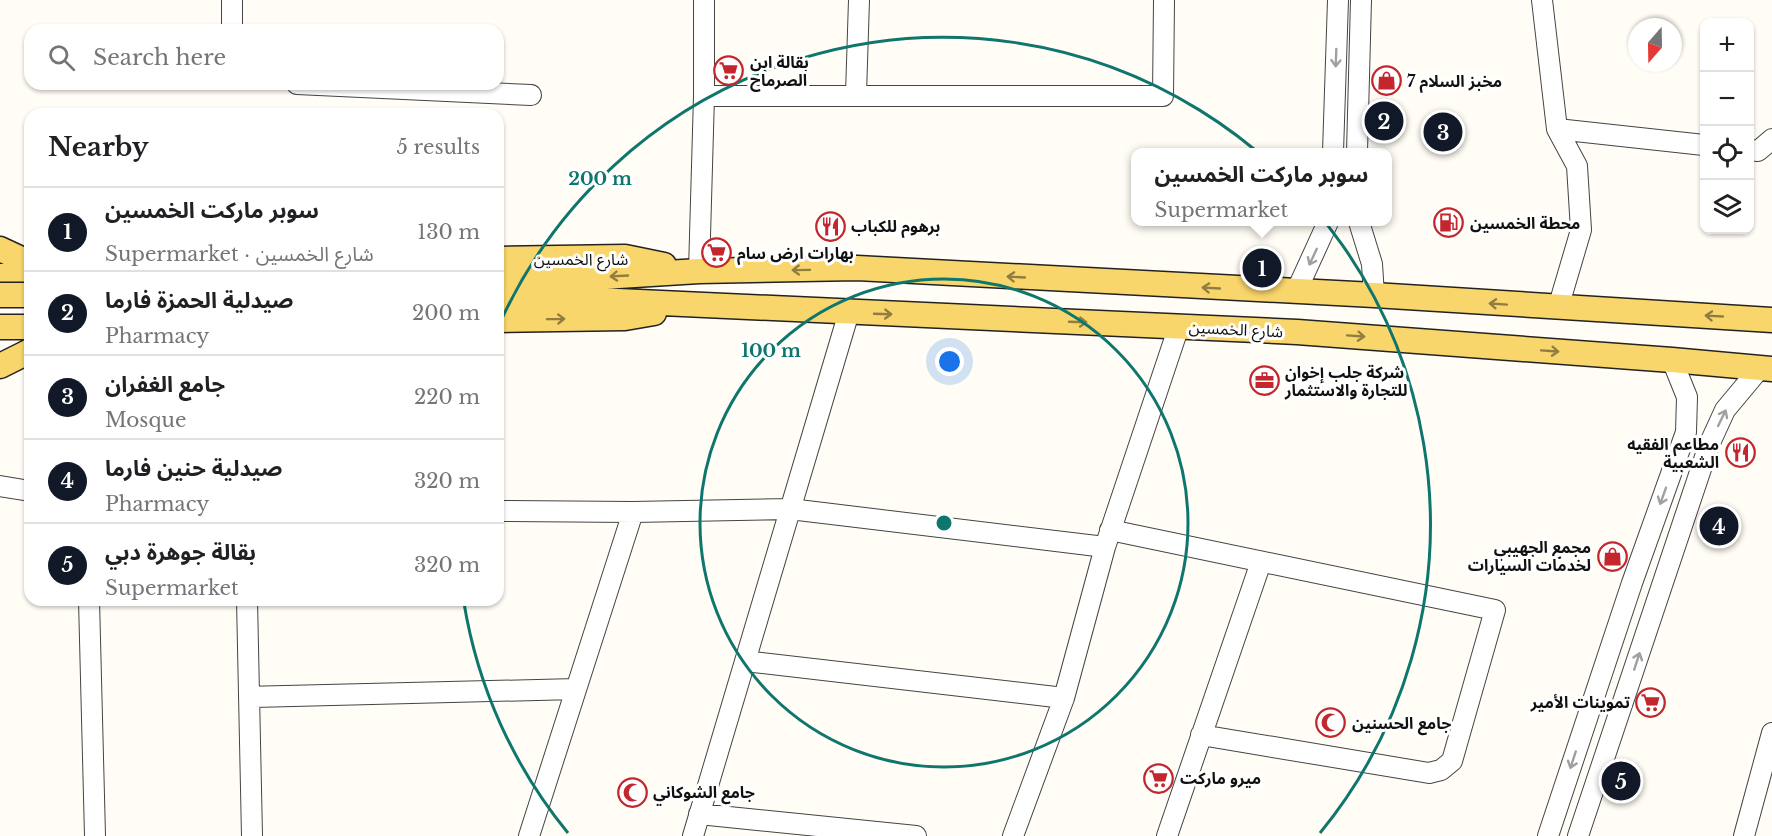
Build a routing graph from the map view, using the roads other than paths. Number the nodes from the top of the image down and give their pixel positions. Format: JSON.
{"nodes":[{"id":1,"x":232,"y":0,"type":"edge"},
{"id":2,"x":704,"y":0,"type":"edge"},
{"id":3,"x":859,"y":0,"type":"edge"},
{"id":4,"x":1164,"y":0,"type":"edge"},
{"id":5,"x":1338,"y":0,"type":"edge"},
{"id":6,"x":1361,"y":0,"type":"edge"},
{"id":7,"x":1542,"y":0,"type":"edge"},
{"id":8,"x":232,"y":24,"type":"edge"},
{"id":9,"x":425,"y":90,"type":"edge"},
{"id":10,"x":856,"y":94,"type":"junction"},
{"id":11,"x":531,"y":95,"type":"dead end"},
{"id":12,"x":704,"y":96,"type":"junction"},
{"id":13,"x":1557,"y":129,"type":"junction"},
{"id":14,"x":1772,"y":139,"type":"edge"},
{"id":15,"x":1700,"y":145,"type":"edge"},
{"id":16,"x":1333,"y":148,"type":"edge"},
{"id":17,"x":1357,"y":148,"type":"edge"},
{"id":18,"x":1754,"y":151,"type":"edge"},
{"id":19,"x":1326,"y":226,"type":"edge"},
{"id":20,"x":1360,"y":226,"type":"edge"},
{"id":21,"x":0,"y":249,"type":"edge"},
{"id":22,"x":504,"y":259,"type":"edge"},
{"id":23,"x":24,"y":262,"type":"edge"},
{"id":24,"x":0,"y":263,"type":"edge"},
{"id":25,"x":24,"y":265,"type":"edge"},
{"id":26,"x":699,"y":272,"type":"junction"},
{"id":27,"x":0,"y":276,"type":"edge"},
{"id":28,"x":24,"y":276,"type":"edge"},
{"id":29,"x":504,"y":280,"type":"edge"},
{"id":30,"x":553,"y":289,"type":"junction"},
{"id":31,"x":1296,"y":292,"type":"junction"},
{"id":32,"x":24,"y":294,"type":"edge"},
{"id":33,"x":0,"y":295,"type":"edge"},
{"id":34,"x":1374,"y":295,"type":"junction"},
{"id":35,"x":504,"y":297,"type":"edge"},
{"id":36,"x":699,"y":305,"type":"junction"},
{"id":37,"x":1558,"y":308,"type":"junction"},
{"id":38,"x":849,"y":312,"type":"junction"},
{"id":39,"x":504,"y":320,"type":"edge"},
{"id":40,"x":1772,"y":320,"type":"edge"},
{"id":41,"x":1179,"y":326,"type":"junction"},
{"id":42,"x":0,"y":327,"type":"edge"},
{"id":43,"x":24,"y":327,"type":"edge"},
{"id":44,"x":1297,"y":332,"type":"junction"},
{"id":45,"x":24,"y":354,"type":"edge"},
{"id":46,"x":1672,"y":360,"type":"junction"},
{"id":47,"x":0,"y":366,"type":"edge"},
{"id":48,"x":1766,"y":369,"type":"edge"},
{"id":49,"x":0,"y":486,"type":"edge"},
{"id":50,"x":24,"y":489,"type":"edge"},
{"id":51,"x":790,"y":509,"type":"junction"},
{"id":52,"x":504,"y":511,"type":"edge"},
{"id":53,"x":633,"y":512,"type":"junction"},
{"id":54,"x":1108,"y":539,"type":"junction"},
{"id":55,"x":1261,"y":562,"type":"junction"},
{"id":56,"x":89,"y":606,"type":"edge"},
{"id":57,"x":247,"y":606,"type":"edge"},
{"id":58,"x":745,"y":661,"type":"junction"},
{"id":59,"x":576,"y":690,"type":"junction"},
{"id":60,"x":249,"y":697,"type":"junction"},
{"id":61,"x":1064,"y":698,"type":"junction"},
{"id":62,"x":1582,"y":733,"type":"junction"},
{"id":63,"x":1772,"y":733,"type":"edge"},
{"id":64,"x":1202,"y":735,"type":"junction"},
{"id":65,"x":1609,"y":744,"type":"junction"},
{"id":66,"x":699,"y":814,"type":"junction"},
{"id":67,"x":868,"y":834,"type":"edge"},
{"id":68,"x":95,"y":836,"type":"edge"},
{"id":69,"x":252,"y":836,"type":"edge"},
{"id":70,"x":529,"y":836,"type":"edge"},
{"id":71,"x":693,"y":836,"type":"edge"},
{"id":72,"x":916,"y":836,"type":"edge"},
{"id":73,"x":1013,"y":836,"type":"edge"},
{"id":74,"x":1167,"y":836,"type":"edge"},
{"id":75,"x":1548,"y":836,"type":"edge"},
{"id":76,"x":1578,"y":836,"type":"edge"},
{"id":77,"x":1744,"y":836,"type":"edge"}],
"edges":[{"from":1,"to":8,"type":"street"},
{"from":2,"to":12,"type":"street"},
{"from":3,"to":10,"type":"street"},
{"from":4,"to":10,"type":"street"},
{"from":5,"to":16,"type":"street","one_way":true},
{"from":6,"to":17,"type":"street"},
{"from":7,"to":13,"type":"street"},
{"from":9,"to":11,"type":"street"},
{"from":10,"to":12,"type":"street"},
{"from":12,"to":26,"type":"street"},
{"from":13,"to":15,"type":"street"},
{"from":13,"to":37,"type":"street"},
{"from":14,"to":18,"type":"street"},
{"from":19,"to":31,"type":"street","one_way":true},
{"from":20,"to":34,"type":"street"},
{"from":21,"to":23,"type":"main road"},
{"from":22,"to":26,"type":"main road","name":"شارع الخمسين"},
{"from":24,"to":25,"type":"main road"},
{"from":26,"to":30,"type":"main road","name":"شارع الخمسين","one_way":true},
{"from":31,"to":26,"type":"main road","name":"شارع الخمسين","one_way":true},
{"from":27,"to":28,"type":"main road"},
{"from":29,"to":30,"type":"main road","name":"شارع الخمسين"},
{"from":30,"to":35,"type":"main road","name":"شارع الخمسين"},
{"from":30,"to":36,"type":"main road","name":"شارع الخمسين"},
{"from":31,"to":34,"type":"main road","name":"شارع الخمسين"},
{"from":31,"to":44,"type":"main road"},
{"from":32,"to":33,"type":"main road","bridge":true},
{"from":37,"to":34,"type":"main road","name":"شارع الخمسين","one_way":true},
{"from":36,"to":38,"type":"main road","name":"شارع الخمسين"},
{"from":39,"to":36,"type":"main road","name":"شارع الخمسين","one_way":true},
{"from":40,"to":37,"type":"main road","name":"شارع الخمسين","one_way":true},
{"from":38,"to":41,"type":"main road","name":"شارع الخمسين","one_way":true},
{"from":38,"to":51,"type":"street"},
{"from":41,"to":44,"type":"main road","name":"شارع الخمسين"},
{"from":41,"to":54,"type":"street"},
{"from":42,"to":43,"type":"main road"},
{"from":44,"to":46,"type":"main road","name":"شارع الخمسين","one_way":true},
{"from":45,"to":47,"type":"main road"},
{"from":46,"to":48,"type":"main road","name":"شارع الخمسين"},
{"from":46,"to":62,"type":"street","one_way":true},
{"from":65,"to":48,"type":"street","one_way":true},
{"from":49,"to":50,"type":"street"},
{"from":51,"to":53,"type":"street"},
{"from":51,"to":54,"type":"street"},
{"from":51,"to":58,"type":"street"},
{"from":52,"to":53,"type":"street"},
{"from":53,"to":59,"type":"street"},
{"from":54,"to":55,"type":"street"},
{"from":54,"to":61,"type":"street"},
{"from":55,"to":64,"type":"street"},
{"from":55,"to":64,"type":"street"},
{"from":56,"to":68,"type":"street"},
{"from":57,"to":60,"type":"street"},
{"from":58,"to":61,"type":"street"},
{"from":58,"to":66,"type":"street"},
{"from":59,"to":60,"type":"street"},
{"from":59,"to":70,"type":"street"},
{"from":60,"to":69,"type":"street"},
{"from":61,"to":73,"type":"street"},
{"from":62,"to":65,"type":"street"},
{"from":62,"to":75,"type":"street","one_way":true},
{"from":63,"to":77,"type":"street"},
{"from":64,"to":74,"type":"street"},
{"from":65,"to":76,"type":"street"},
{"from":66,"to":67,"type":"street"},
{"from":66,"to":71,"type":"street"},
{"from":67,"to":72,"type":"street"}]}
